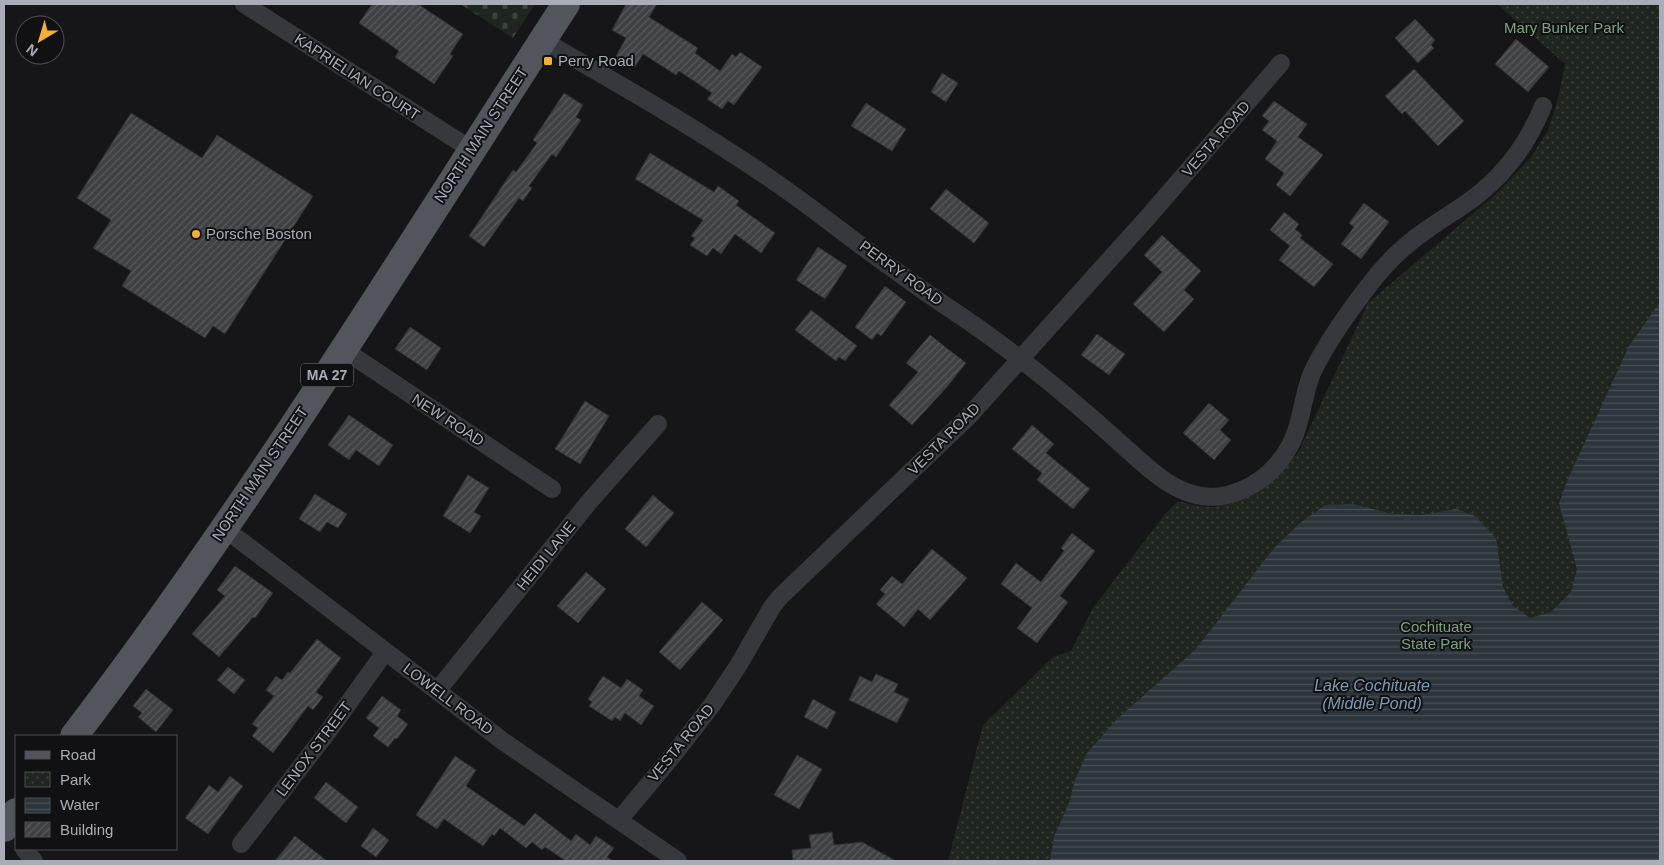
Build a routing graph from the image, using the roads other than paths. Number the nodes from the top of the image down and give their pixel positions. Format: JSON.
{"nodes":[{"id":1,"x":244,"y":4,"type":"edge"},
{"id":2,"x":566,"y":4,"type":"edge"},
{"id":3,"x":542,"y":40,"type":"junction"},
{"id":4,"x":1281,"y":64,"type":"dead end"},
{"id":5,"x":1543,"y":106,"type":"dead end"},
{"id":6,"x":472,"y":150,"type":"junction"},
{"id":7,"x":344,"y":350,"type":"junction"},
{"id":8,"x":1020,"y":359,"type":"junction"},
{"id":9,"x":658,"y":424,"type":"dead end"},
{"id":10,"x":552,"y":489,"type":"dead end"},
{"id":11,"x":224,"y":528,"type":"junction"},
{"id":12,"x":385,"y":652,"type":"junction"},
{"id":13,"x":437,"y":691,"type":"junction"},
{"id":14,"x":75,"y":735,"type":"edge"},
{"id":15,"x":619,"y":820,"type":"junction"},
{"id":16,"x":241,"y":844,"type":"dead end"},
{"id":17,"x":25,"y":850,"type":"edge"},
{"id":18,"x":34,"y":861,"type":"edge"},
{"id":19,"x":678,"y":861,"type":"edge"}],
"edges":[{"from":1,"to":6,"type":"street","name":"KAPRIELIAN COURT"},
{"from":2,"to":3,"type":"main road","name":"NORTH MAIN STREET","number":"MA 27"},
{"from":3,"to":6,"type":"main road","name":"NORTH MAIN STREET","number":"MA 27"},
{"from":3,"to":8,"type":"street","name":"PERRY ROAD"},
{"from":4,"to":8,"type":"street","name":"VESTA ROAD"},
{"from":5,"to":8,"type":"street","name":"PERRY ROAD"},
{"from":6,"to":7,"type":"main road","name":"NORTH MAIN STREET","number":"MA 27"},
{"from":7,"to":10,"type":"street","name":"NEW ROAD"},
{"from":7,"to":11,"type":"main road","name":"NORTH MAIN STREET","number":"MA 27"},
{"from":8,"to":15,"type":"street","name":"VESTA ROAD"},
{"from":9,"to":13,"type":"street","name":"HEIDI LANE"},
{"from":11,"to":12,"type":"street","name":"LOWELL ROAD"},
{"from":11,"to":14,"type":"main road","name":"NORTH MAIN STREET","number":"MA 27"},
{"from":12,"to":13,"type":"street","name":"LOWELL ROAD"},
{"from":12,"to":16,"type":"street","name":"LENOX STREET"},
{"from":13,"to":15,"type":"street","name":"LOWELL ROAD"},
{"from":15,"to":19,"type":"street","name":"LOWELL ROAD"},
{"from":17,"to":18,"type":"street"}]}
